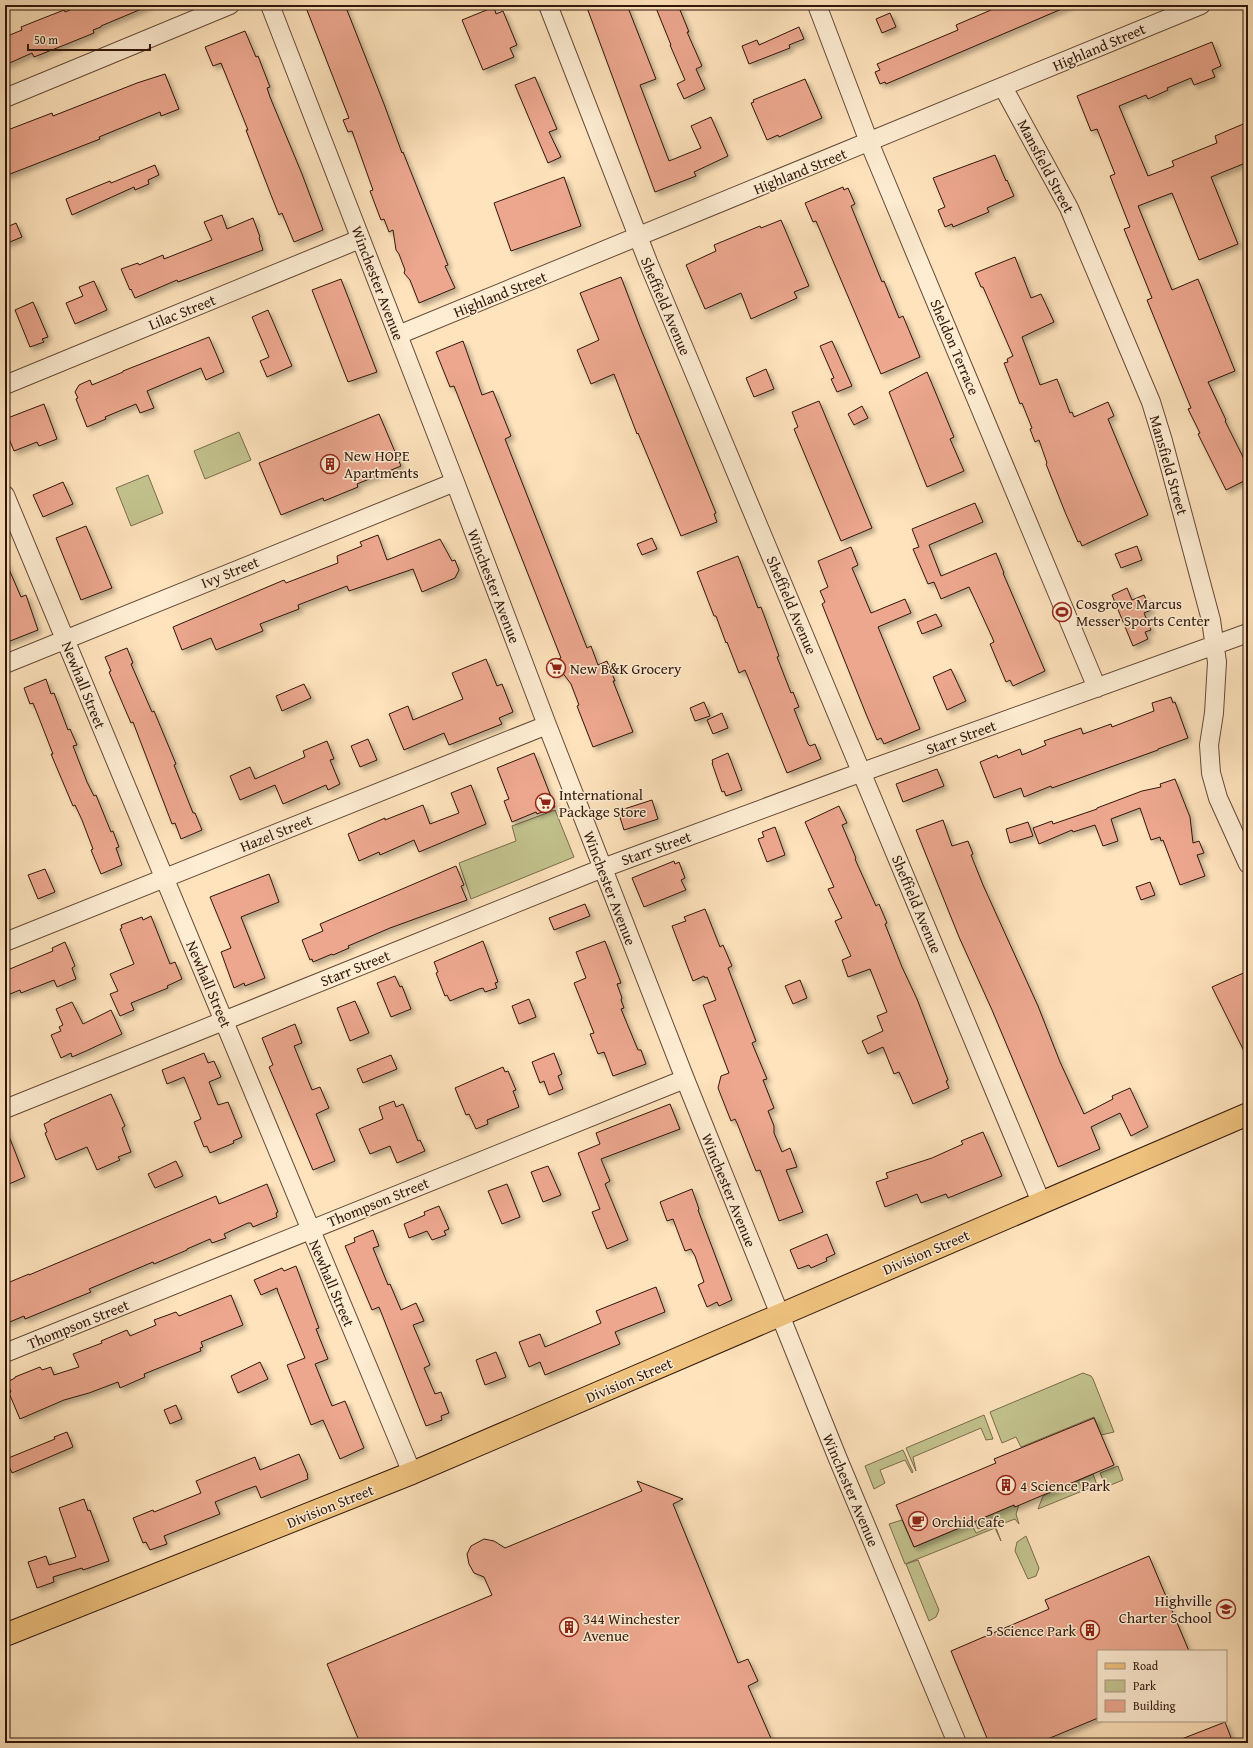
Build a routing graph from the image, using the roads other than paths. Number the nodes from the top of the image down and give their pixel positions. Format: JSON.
{"nodes":[{"id":1,"x":230,"y":5,"type":"edge"},
{"id":2,"x":270,"y":5,"type":"edge"},
{"id":3,"x":548,"y":5,"type":"edge"},
{"id":4,"x":817,"y":5,"type":"edge"},
{"id":5,"x":1201,"y":5,"type":"edge"},
{"id":6,"x":1003,"y":87,"type":"junction"},
{"id":7,"x":5,"y":98,"type":"edge"},
{"id":8,"x":869,"y":142,"type":"junction"},
{"id":9,"x":638,"y":237,"type":"junction"},
{"id":10,"x":360,"y":239,"type":"junction"},
{"id":11,"x":398,"y":335,"type":"junction"},
{"id":12,"x":5,"y":384,"type":"edge"},
{"id":13,"x":455,"y":482,"type":"junction"},
{"id":14,"x":5,"y":495,"type":"edge"},
{"id":15,"x":1248,"y":633,"type":"edge"},
{"id":16,"x":65,"y":639,"type":"junction"},
{"id":17,"x":1216,"y":646,"type":"junction"},
{"id":18,"x":5,"y":664,"type":"edge"},
{"id":19,"x":1097,"y":688,"type":"junction"},
{"id":20,"x":547,"y":726,"type":"junction"},
{"id":21,"x":862,"y":772,"type":"junction"},
{"id":22,"x":1248,"y":864,"type":"edge"},
{"id":23,"x":603,"y":868,"type":"junction"},
{"id":24,"x":164,"y":878,"type":"junction"},
{"id":25,"x":5,"y":942,"type":"edge"},
{"id":26,"x":225,"y":1021,"type":"junction"},
{"id":27,"x":685,"y":1079,"type":"junction"},
{"id":28,"x":5,"y":1109,"type":"edge"},
{"id":29,"x":1248,"y":1114,"type":"edge"},
{"id":30,"x":1041,"y":1202,"type":"junction"},
{"id":31,"x":310,"y":1230,"type":"junction"},
{"id":32,"x":779,"y":1316,"type":"junction"},
{"id":33,"x":5,"y":1353,"type":"edge"},
{"id":34,"x":412,"y":1473,"type":"junction"},
{"id":35,"x":5,"y":1635,"type":"edge"},
{"id":36,"x":957,"y":1743,"type":"edge"}],
"edges":[{"from":1,"to":7,"type":"street"},
{"from":2,"to":10,"type":"street","name":"Winchester Avenue"},
{"from":3,"to":9,"type":"street","name":"Sheffield Avenue"},
{"from":4,"to":8,"type":"street","name":"Sheldon Terrace"},
{"from":5,"to":6,"type":"street","name":"Highland Street"},
{"from":6,"to":8,"type":"street","name":"Highland Street"},
{"from":6,"to":17,"type":"street","name":"Mansfield Street"},
{"from":8,"to":9,"type":"street","name":"Highland Street"},
{"from":8,"to":19,"type":"street","name":"Sheldon Terrace"},
{"from":9,"to":11,"type":"street","name":"Highland Street"},
{"from":9,"to":21,"type":"street","name":"Sheffield Avenue"},
{"from":10,"to":11,"type":"street","name":"Winchester Avenue"},
{"from":10,"to":12,"type":"street","name":"Lilac Street"},
{"from":11,"to":13,"type":"street","name":"Winchester Avenue"},
{"from":13,"to":16,"type":"street","name":"Ivy Street"},
{"from":13,"to":20,"type":"street","name":"Winchester Avenue"},
{"from":14,"to":16,"type":"street","name":"Newhall Street"},
{"from":15,"to":17,"type":"street","name":"Starr Street"},
{"from":16,"to":18,"type":"street","name":"Ivy Street"},
{"from":16,"to":24,"type":"street","name":"Newhall Street"},
{"from":17,"to":19,"type":"street","name":"Starr Street"},
{"from":17,"to":22,"type":"street","name":"Mansfield Street"},
{"from":19,"to":21,"type":"street","name":"Starr Street"},
{"from":20,"to":23,"type":"street","name":"Winchester Avenue"},
{"from":20,"to":24,"type":"street","name":"Hazel Street"},
{"from":21,"to":23,"type":"street","name":"Starr Street"},
{"from":21,"to":30,"type":"street","name":"Sheffield Avenue"},
{"from":23,"to":26,"type":"street","name":"Starr Street"},
{"from":23,"to":27,"type":"street","name":"Winchester Avenue"},
{"from":24,"to":25,"type":"street","name":"Hazel Street"},
{"from":24,"to":26,"type":"street","name":"Newhall Street"},
{"from":26,"to":28,"type":"street","name":"Starr Street"},
{"from":26,"to":31,"type":"street","name":"Newhall Street"},
{"from":27,"to":31,"type":"street","name":"Thompson Street"},
{"from":27,"to":32,"type":"street","name":"Winchester Avenue"},
{"from":29,"to":30,"type":"main road","name":"Division Street"},
{"from":30,"to":32,"type":"main road","name":"Division Street"},
{"from":31,"to":33,"type":"street","name":"Thompson Street"},
{"from":31,"to":34,"type":"street","name":"Newhall Street"},
{"from":32,"to":34,"type":"main road","name":"Division Street"},
{"from":32,"to":36,"type":"street","name":"Winchester Avenue"},
{"from":34,"to":35,"type":"main road","name":"Division Street"}]}
